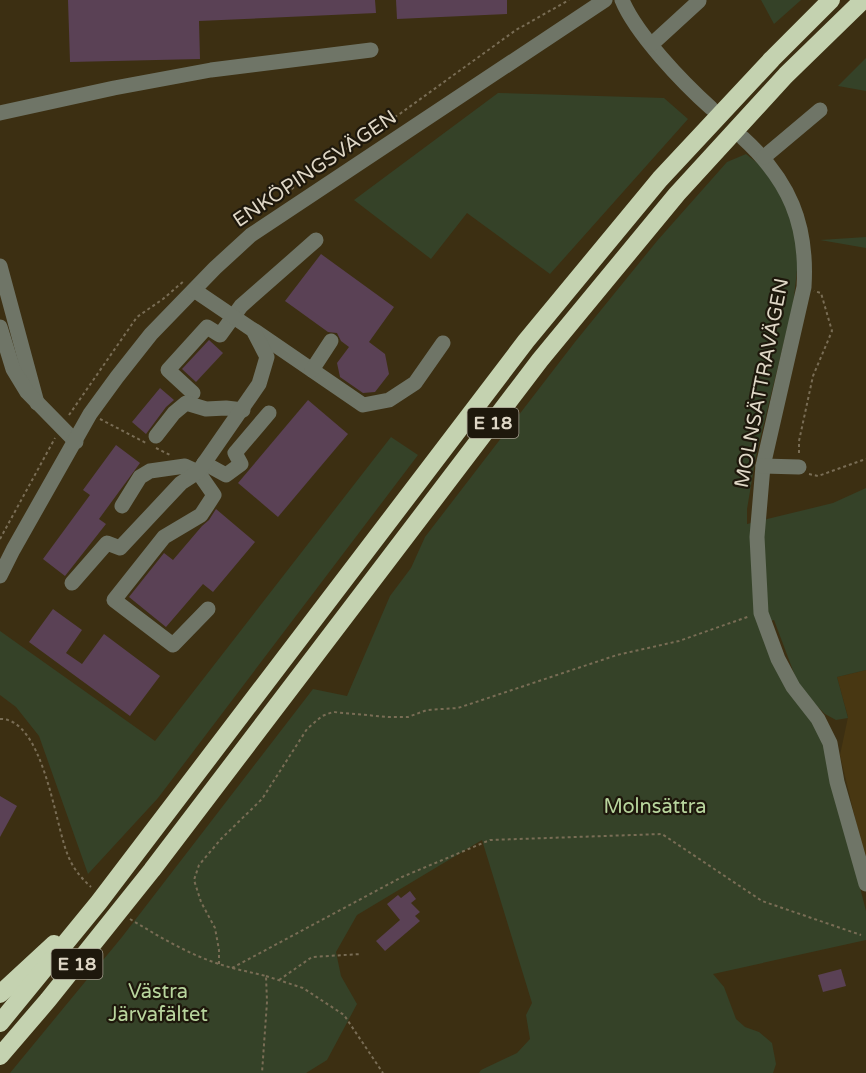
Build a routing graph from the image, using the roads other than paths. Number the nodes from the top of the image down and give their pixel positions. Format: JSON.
{"nodes":[{"id":1,"x":605,"y":0,"type":"edge"},
{"id":2,"x":622,"y":0,"type":"edge"},
{"id":3,"x":831,"y":0,"type":"edge"},
{"id":4,"x":863,"y":0,"type":"edge"},
{"id":5,"x":699,"y":1,"type":"edge"},
{"id":6,"x":652,"y":44,"type":"junction"},
{"id":7,"x":371,"y":50,"type":"dead end"},
{"id":8,"x":711,"y":108,"type":"dead end"},
{"id":9,"x":820,"y":110,"type":"dead end"},
{"id":10,"x":0,"y":113,"type":"edge"},
{"id":11,"x":743,"y":138,"type":"dead end"},
{"id":12,"x":764,"y":157,"type":"junction"},
{"id":13,"x":316,"y":240,"type":"dead end"},
{"id":14,"x":0,"y":266,"type":"edge"},
{"id":15,"x":194,"y":290,"type":"junction"},
{"id":16,"x":234,"y":317,"type":"junction"},
{"id":17,"x":0,"y":327,"type":"edge"},
{"id":18,"x":253,"y":330,"type":"junction"},
{"id":19,"x":331,"y":341,"type":"dead end"},
{"id":20,"x":443,"y":343,"type":"dead end"},
{"id":21,"x":312,"y":370,"type":"junction"},
{"id":22,"x":193,"y":393,"type":"dead end"},
{"id":23,"x":38,"y":403,"type":"junction"},
{"id":24,"x":243,"y":410,"type":"junction"},
{"id":25,"x":269,"y":413,"type":"dead end"},
{"id":26,"x":156,"y":436,"type":"dead end"},
{"id":27,"x":76,"y":442,"type":"junction"},
{"id":28,"x":763,"y":466,"type":"junction"},
{"id":29,"x":799,"y":467,"type":"road end"},
{"id":30,"x":201,"y":468,"type":"junction"},
{"id":31,"x":122,"y":506,"type":"dead end"},
{"id":32,"x":0,"y":576,"type":"edge"},
{"id":33,"x":72,"y":583,"type":"dead end"},
{"id":34,"x":208,"y":609,"type":"dead end"},
{"id":35,"x":866,"y":884,"type":"edge"},
{"id":36,"x":95,"y":894,"type":"junction"},
{"id":37,"x":0,"y":994,"type":"edge"},
{"id":38,"x":0,"y":1023,"type":"edge"},
{"id":39,"x":0,"y":1056,"type":"edge"}],
"edges":[{"from":1,"to":15,"type":"street","name":"ENKÖPINGSVÄGEN"},
{"from":2,"to":6,"type":"street"},
{"from":3,"to":36,"type":"highway","number":"E 18"},
{"from":4,"to":39,"type":"highway","number":"E 18"},
{"from":5,"to":6,"type":"street"},
{"from":6,"to":8,"type":"street"},
{"from":7,"to":10,"type":"street"},
{"from":9,"to":12,"type":"street"},
{"from":11,"to":12,"type":"street","name":"MOLNSÄTTRAVÄGEN"},
{"from":12,"to":28,"type":"street","name":"MOLNSÄTTRAVÄGEN"},
{"from":13,"to":16,"type":"street"},
{"from":14,"to":23,"type":"street"},
{"from":15,"to":16,"type":"street"},
{"from":15,"to":27,"type":"street","name":"ENKÖPINGSVÄGEN"},
{"from":16,"to":18,"type":"street"},
{"from":16,"to":22,"type":"street"},
{"from":17,"to":23,"type":"street"},
{"from":18,"to":21,"type":"street"},
{"from":18,"to":24,"type":"street"},
{"from":19,"to":21,"type":"street"},
{"from":20,"to":21,"type":"street"},
{"from":23,"to":27,"type":"street"},
{"from":24,"to":26,"type":"street"},
{"from":24,"to":30,"type":"street"},
{"from":25,"to":30,"type":"street"},
{"from":27,"to":32,"type":"street","name":"ENKÖPINGSVÄGEN"},
{"from":28,"to":29,"type":"street"},
{"from":28,"to":35,"type":"street","name":"MOLNSÄTTRAVÄGEN"},
{"from":30,"to":31,"type":"street"},
{"from":30,"to":33,"type":"street"},
{"from":30,"to":34,"type":"street"},
{"from":36,"to":37,"type":"highway"},
{"from":36,"to":38,"type":"highway","number":"E 18"}]}
